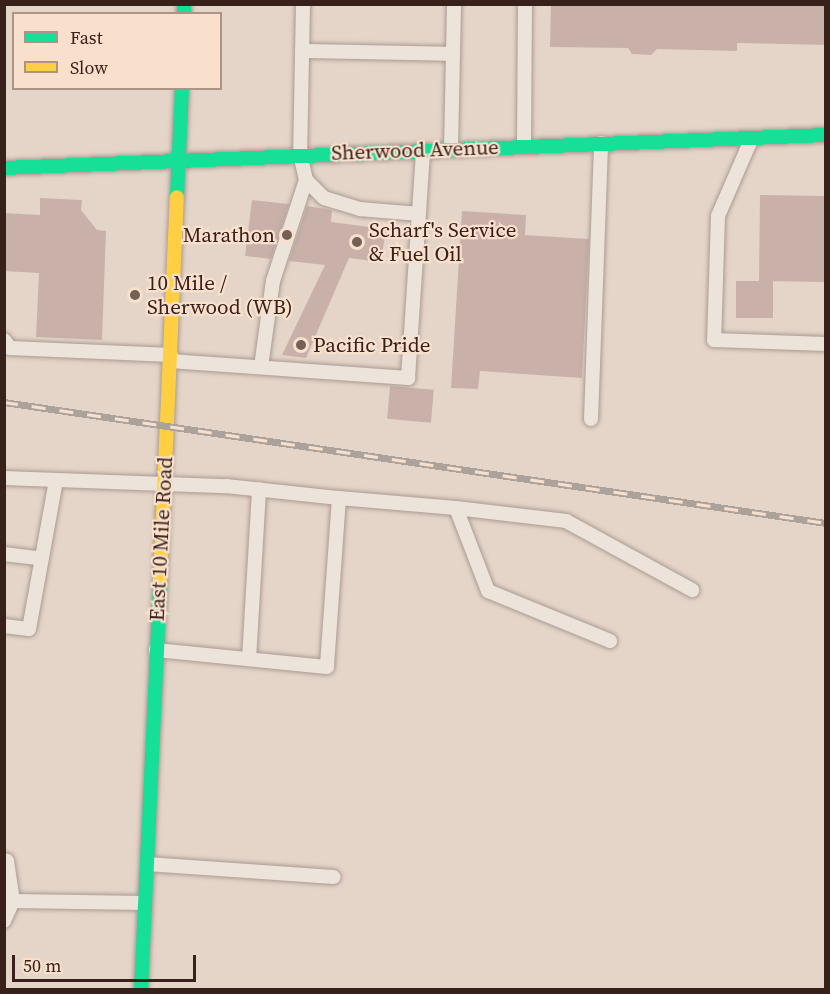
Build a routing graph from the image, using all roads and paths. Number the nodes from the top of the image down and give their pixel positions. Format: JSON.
{"nodes":[{"id":1,"x":303,"y":4,"type":"edge"},
{"id":2,"x":454,"y":4,"type":"edge"},
{"id":3,"x":525,"y":4,"type":"edge"},
{"id":4,"x":302,"y":51,"type":"junction"},
{"id":5,"x":453,"y":54,"type":"junction"},
{"id":6,"x":182,"y":90,"type":"edge"},
{"id":7,"x":825,"y":135,"type":"edge"},
{"id":8,"x":752,"y":138,"type":"junction"},
{"id":9,"x":601,"y":143,"type":"junction"},
{"id":10,"x":524,"y":146,"type":"junction"},
{"id":11,"x":451,"y":149,"type":"junction"},
{"id":12,"x":423,"y":150,"type":"junction"},
{"id":13,"x":300,"y":154,"type":"junction"},
{"id":14,"x":180,"y":159,"type":"junction"},
{"id":15,"x":4,"y":168,"type":"edge"},
{"id":16,"x":306,"y":180,"type":"junction"},
{"id":17,"x":419,"y":214,"type":"junction"},
{"id":18,"x":4,"y":340,"type":"edge"},
{"id":19,"x":825,"y":344,"type":"edge"},
{"id":20,"x":170,"y":358,"type":"junction"},
{"id":21,"x":261,"y":367,"type":"junction"},
{"id":22,"x":591,"y":419,"type":"dead end"},
{"id":23,"x":4,"y":478,"type":"edge"},
{"id":24,"x":56,"y":480,"type":"junction"},
{"id":25,"x":164,"y":484,"type":"junction"},
{"id":26,"x":259,"y":489,"type":"junction"},
{"id":27,"x":339,"y":498,"type":"junction"},
{"id":28,"x":456,"y":508,"type":"junction"},
{"id":29,"x":4,"y":554,"type":"edge"},
{"id":30,"x":42,"y":559,"type":"junction"},
{"id":31,"x":692,"y":590,"type":"dead end"},
{"id":32,"x":4,"y":626,"type":"edge"},
{"id":33,"x":610,"y":641,"type":"dead end"},
{"id":34,"x":156,"y":650,"type":"junction"},
{"id":35,"x":249,"y":659,"type":"junction"},
{"id":36,"x":4,"y":860,"type":"edge"},
{"id":37,"x":147,"y":864,"type":"junction"},
{"id":38,"x":334,"y":877,"type":"dead end"},
{"id":39,"x":13,"y":901,"type":"junction"},
{"id":40,"x":145,"y":903,"type":"junction"},
{"id":41,"x":4,"y":921,"type":"edge"},
{"id":42,"x":141,"y":990,"type":"edge"}],
"edges":[{"from":1,"to":4,"type":"lane"},
{"from":2,"to":5,"type":"lane"},
{"from":3,"to":10,"type":"lane"},
{"from":4,"to":5,"type":"lane"},
{"from":4,"to":13,"type":"lane"},
{"from":5,"to":11,"type":"lane"},
{"from":6,"to":14,"type":"main road","name":"East 10 Mile Road"},
{"from":7,"to":8,"type":"main road","name":"Sherwood Avenue"},
{"from":8,"to":9,"type":"main road","name":"Sherwood Avenue"},
{"from":8,"to":19,"type":"lane"},
{"from":9,"to":10,"type":"main road","name":"Sherwood Avenue"},
{"from":9,"to":22,"type":"lane"},
{"from":10,"to":11,"type":"main road","name":"Sherwood Avenue"},
{"from":11,"to":12,"type":"main road","name":"Sherwood Avenue"},
{"from":12,"to":13,"type":"main road","name":"Sherwood Avenue"},
{"from":12,"to":17,"type":"lane"},
{"from":13,"to":14,"type":"main road","name":"Sherwood Avenue"},
{"from":13,"to":16,"type":"lane"},
{"from":14,"to":15,"type":"main road","name":"Sherwood Avenue"},
{"from":14,"to":20,"type":"main road","name":"East 10 Mile Road"},
{"from":16,"to":17,"type":"lane"},
{"from":16,"to":21,"type":"lane"},
{"from":17,"to":21,"type":"lane"},
{"from":18,"to":20,"type":"lane"},
{"from":20,"to":21,"type":"lane"},
{"from":20,"to":25,"type":"main road","name":"East 10 Mile Road"},
{"from":23,"to":24,"type":"lane"},
{"from":24,"to":25,"type":"lane"},
{"from":24,"to":30,"type":"lane"},
{"from":25,"to":26,"type":"lane"},
{"from":25,"to":34,"type":"main road","name":"East 10 Mile Road"},
{"from":26,"to":27,"type":"lane"},
{"from":26,"to":35,"type":"lane"},
{"from":27,"to":28,"type":"lane"},
{"from":27,"to":35,"type":"lane"},
{"from":28,"to":31,"type":"lane"},
{"from":28,"to":33,"type":"lane"},
{"from":29,"to":30,"type":"lane"},
{"from":30,"to":32,"type":"lane"},
{"from":34,"to":35,"type":"lane"},
{"from":34,"to":37,"type":"main road","name":"East 10 Mile Road"},
{"from":36,"to":39,"type":"lane"},
{"from":37,"to":38,"type":"lane"},
{"from":37,"to":40,"type":"main road","name":"East 10 Mile Road"},
{"from":39,"to":40,"type":"lane"},
{"from":39,"to":41,"type":"lane"},
{"from":40,"to":42,"type":"main road","name":"East 10 Mile Road"}]}
